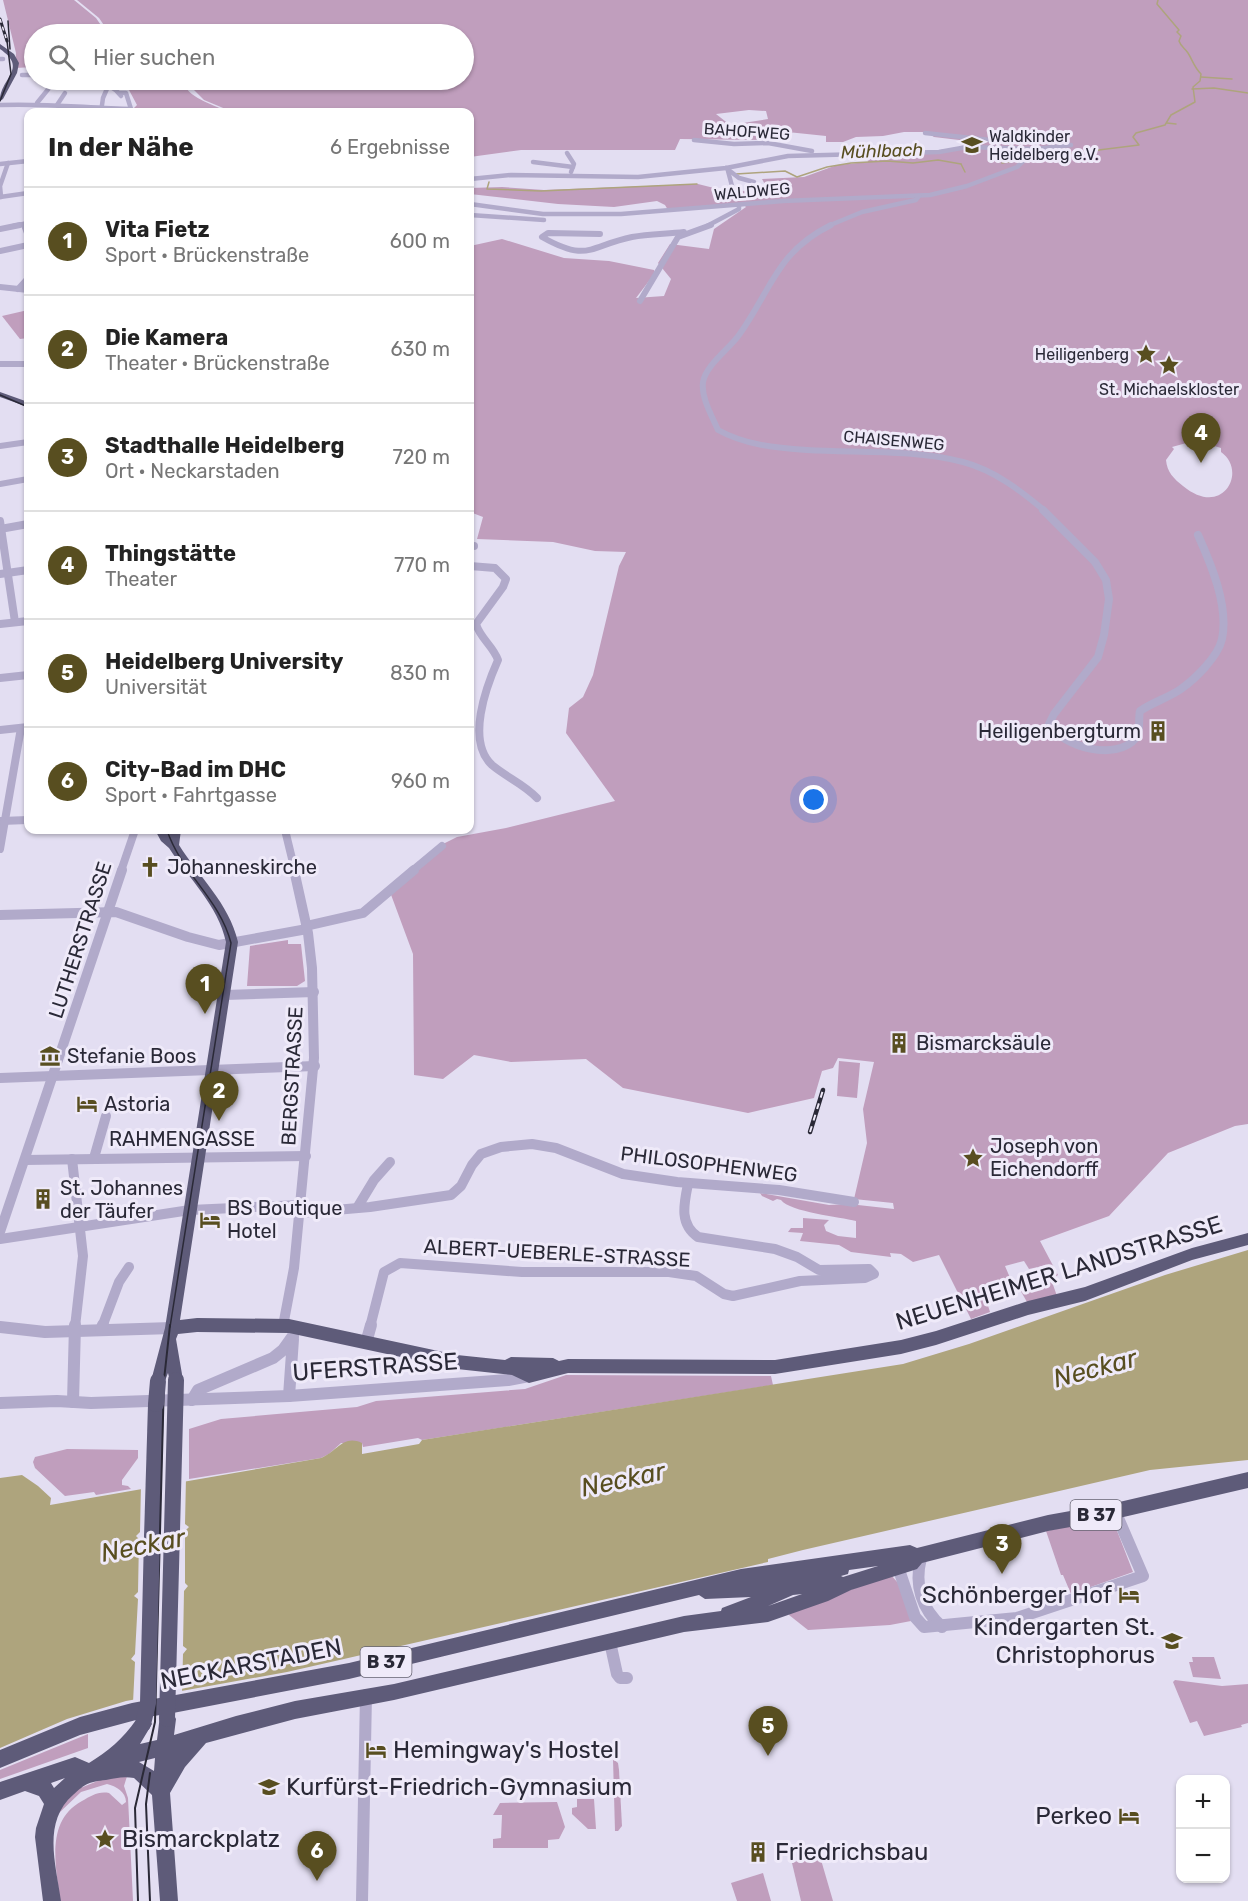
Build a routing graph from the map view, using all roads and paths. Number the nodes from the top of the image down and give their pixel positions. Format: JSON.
{"nodes":[{"id":1,"x":1,"y":54,"type":"edge"},
{"id":2,"x":46,"y":90,"type":"edge"},
{"id":3,"x":106,"y":90,"type":"edge"},
{"id":4,"x":117,"y":90,"type":"edge"},
{"id":5,"x":65,"y":93,"type":"dead end"},
{"id":6,"x":0,"y":99,"type":"edge"},
{"id":7,"x":37,"y":103,"type":"junction"},
{"id":8,"x":0,"y":105,"type":"edge"},
{"id":9,"x":59,"y":105,"type":"junction"},
{"id":10,"x":58,"y":108,"type":"edge"},
{"id":11,"x":80,"y":108,"type":"edge"},
{"id":12,"x":102,"y":108,"type":"edge"},
{"id":13,"x":131,"y":108,"type":"edge"},
{"id":14,"x":925,"y":133,"type":"dead end"},
{"id":15,"x":694,"y":140,"type":"dead end"},
{"id":16,"x":1071,"y":145,"type":"dead end"},
{"id":17,"x":1021,"y":148,"type":"junction"},
{"id":18,"x":1036,"y":149,"type":"junction"},
{"id":19,"x":567,"y":153,"type":"dead end"},
{"id":20,"x":831,"y":156,"type":"junction"},
{"id":21,"x":1029,"y":157,"type":"junction"},
{"id":22,"x":24,"y":162,"type":"edge"},
{"id":23,"x":533,"y":162,"type":"dead end"},
{"id":24,"x":8,"y":163,"type":"junction"},
{"id":25,"x":0,"y":164,"type":"edge"},
{"id":26,"x":573,"y":167,"type":"junction"},
{"id":27,"x":727,"y":170,"type":"junction"},
{"id":28,"x":570,"y":177,"type":"junction"},
{"id":29,"x":474,"y":179,"type":"edge"},
{"id":30,"x":754,"y":182,"type":"dead end"},
{"id":31,"x":732,"y":186,"type":"dead end"},
{"id":32,"x":24,"y":194,"type":"edge"},
{"id":33,"x":919,"y":196,"type":"junction"},
{"id":34,"x":1,"y":197,"type":"edge"},
{"id":35,"x":474,"y":205,"type":"edge"},
{"id":36,"x":739,"y":206,"type":"junction"},
{"id":37,"x":681,"y":210,"type":"junction"},
{"id":38,"x":474,"y":214,"type":"edge"},
{"id":39,"x":24,"y":223,"type":"edge"},
{"id":40,"x":0,"y":229,"type":"edge"},
{"id":41,"x":684,"y":232,"type":"junction"},
{"id":42,"x":600,"y":234,"type":"dead end"},
{"id":43,"x":24,"y":246,"type":"edge"},
{"id":44,"x":0,"y":251,"type":"edge"},
{"id":45,"x":24,"y":282,"type":"edge"},
{"id":46,"x":0,"y":288,"type":"edge"},
{"id":47,"x":10,"y":289,"type":"junction"},
{"id":48,"x":18,"y":289,"type":"junction"},
{"id":49,"x":24,"y":290,"type":"edge"},
{"id":50,"x":0,"y":296,"type":"edge"},
{"id":51,"x":640,"y":301,"type":"dead end"},
{"id":52,"x":0,"y":364,"type":"edge"},
{"id":53,"x":24,"y":364,"type":"edge"},
{"id":54,"x":0,"y":394,"type":"edge"},
{"id":55,"x":24,"y":403,"type":"edge"},
{"id":56,"x":24,"y":443,"type":"edge"},
{"id":57,"x":0,"y":446,"type":"edge"},
{"id":58,"x":24,"y":480,"type":"edge"},
{"id":59,"x":0,"y":484,"type":"edge"},
{"id":60,"x":24,"y":524,"type":"edge"},
{"id":61,"x":0,"y":526,"type":"edge"},
{"id":62,"x":1198,"y":535,"type":"dead end"},
{"id":63,"x":474,"y":566,"type":"edge"},
{"id":64,"x":24,"y":571,"type":"edge"},
{"id":65,"x":4,"y":574,"type":"edge"},
{"id":66,"x":24,"y":621,"type":"edge"},
{"id":67,"x":15,"y":622,"type":"junction"},
{"id":68,"x":0,"y":624,"type":"edge"},
{"id":69,"x":24,"y":675,"type":"edge"},
{"id":70,"x":0,"y":678,"type":"edge"},
{"id":71,"x":24,"y":728,"type":"edge"},
{"id":72,"x":0,"y":730,"type":"edge"},
{"id":73,"x":24,"y":732,"type":"edge"},
{"id":74,"x":537,"y":798,"type":"dead end"},
{"id":75,"x":24,"y":820,"type":"edge"},
{"id":76,"x":2,"y":821,"type":"edge"},
{"id":77,"x":134,"y":834,"type":"edge"},
{"id":78,"x":163,"y":834,"type":"edge"},
{"id":79,"x":175,"y":834,"type":"edge"},
{"id":80,"x":286,"y":834,"type":"edge"},
{"id":81,"x":173,"y":844,"type":"junction"},
{"id":82,"x":442,"y":846,"type":"dead end"},
{"id":83,"x":0,"y":849,"type":"edge"},
{"id":84,"x":109,"y":912,"type":"junction"},
{"id":85,"x":0,"y":915,"type":"edge"},
{"id":86,"x":307,"y":927,"type":"junction"},
{"id":87,"x":232,"y":942,"type":"junction"},
{"id":88,"x":314,"y":992,"type":"junction"},
{"id":89,"x":225,"y":995,"type":"junction"},
{"id":90,"x":315,"y":1066,"type":"junction"},
{"id":91,"x":212,"y":1070,"type":"junction"},
{"id":92,"x":53,"y":1076,"type":"junction"},
{"id":93,"x":0,"y":1078,"type":"edge"},
{"id":94,"x":106,"y":1116,"type":"dead end"},
{"id":95,"x":306,"y":1156,"type":"junction"},
{"id":96,"x":199,"y":1157,"type":"junction"},
{"id":97,"x":94,"y":1158,"type":"junction"},
{"id":98,"x":72,"y":1159,"type":"junction"},
{"id":99,"x":25,"y":1160,"type":"junction"},
{"id":100,"x":390,"y":1162,"type":"dead end"},
{"id":101,"x":688,"y":1184,"type":"junction"},
{"id":102,"x":854,"y":1202,"type":"dead end"},
{"id":103,"x":301,"y":1205,"type":"junction"},
{"id":104,"x":357,"y":1208,"type":"junction"},
{"id":105,"x":190,"y":1210,"type":"junction"},
{"id":106,"x":81,"y":1227,"type":"junction"},
{"id":107,"x":0,"y":1232,"type":"edge"},
{"id":108,"x":0,"y":1239,"type":"edge"},
{"id":109,"x":1248,"y":1239,"type":"edge"},
{"id":110,"x":129,"y":1267,"type":"dead end"},
{"id":111,"x":0,"y":1327,"type":"edge"},
{"id":112,"x":101,"y":1330,"type":"junction"},
{"id":113,"x":291,"y":1330,"type":"junction"},
{"id":114,"x":76,"y":1331,"type":"junction"},
{"id":115,"x":171,"y":1334,"type":"junction"},
{"id":116,"x":366,"y":1342,"type":"junction"},
{"id":117,"x":490,"y":1366,"type":"junction"},
{"id":118,"x":560,"y":1367,"type":"junction"},
{"id":119,"x":529,"y":1376,"type":"junction"},
{"id":120,"x":195,"y":1395,"type":"junction"},
{"id":121,"x":289,"y":1396,"type":"junction"},
{"id":122,"x":73,"y":1402,"type":"junction"},
{"id":123,"x":0,"y":1403,"type":"edge"},
{"id":124,"x":1248,"y":1480,"type":"edge"},
{"id":125,"x":1116,"y":1511,"type":"junction"},
{"id":126,"x":919,"y":1555,"type":"junction"},
{"id":127,"x":853,"y":1561,"type":"junction"},
{"id":128,"x":896,"y":1561,"type":"junction"},
{"id":129,"x":849,"y":1583,"type":"junction"},
{"id":130,"x":796,"y":1587,"type":"junction"},
{"id":131,"x":692,"y":1591,"type":"junction"},
{"id":132,"x":712,"y":1619,"type":"junction"},
{"id":133,"x":942,"y":1627,"type":"junction"},
{"id":134,"x":610,"y":1642,"type":"junction"},
{"id":135,"x":627,"y":1678,"type":"dead end"},
{"id":136,"x":366,"y":1695,"type":"junction"},
{"id":137,"x":200,"y":1737,"type":"junction"},
{"id":138,"x":164,"y":1748,"type":"junction"},
{"id":139,"x":116,"y":1757,"type":"junction"},
{"id":140,"x":0,"y":1759,"type":"edge"},
{"id":141,"x":89,"y":1773,"type":"junction"},
{"id":142,"x":26,"y":1783,"type":"junction"},
{"id":143,"x":0,"y":1791,"type":"edge"},
{"id":144,"x":161,"y":1792,"type":"junction"},
{"id":145,"x":53,"y":1802,"type":"junction"},
{"id":146,"x":52,"y":1901,"type":"edge"},
{"id":147,"x":169,"y":1901,"type":"edge"},
{"id":148,"x":362,"y":1901,"type":"edge"}],
"edges":[{"from":1,"to":6,"type":"main road"},
{"from":2,"to":7,"type":"street"},
{"from":3,"to":12,"type":"street"},
{"from":4,"to":13,"type":"street"},
{"from":5,"to":9,"type":"street"},
{"from":7,"to":8,"type":"street"},
{"from":7,"to":9,"type":"street"},
{"from":9,"to":10,"type":"street"},
{"from":9,"to":11,"type":"street"},
{"from":14,"to":18,"type":"street"},
{"from":15,"to":20,"type":"street","name":"BAHOFWEG"},
{"from":16,"to":18,"type":"street"},
{"from":17,"to":18,"type":"street"},
{"from":17,"to":20,"type":"street"},
{"from":17,"to":21,"type":"street"},
{"from":18,"to":21,"type":"street","name":"WALDWEG"},
{"from":19,"to":26,"type":"street"},
{"from":20,"to":27,"type":"street"},
{"from":21,"to":33,"type":"street","name":"WALDWEG"},
{"from":22,"to":24,"type":"street"},
{"from":23,"to":26,"type":"street"},
{"from":24,"to":25,"type":"street"},
{"from":24,"to":34,"type":"street"},
{"from":26,"to":28,"type":"street"},
{"from":27,"to":28,"type":"street"},
{"from":27,"to":30,"type":"street"},
{"from":27,"to":31,"type":"street"},
{"from":28,"to":29,"type":"street"},
{"from":32,"to":34,"type":"street"},
{"from":33,"to":36,"type":"street","name":"WALDWEG"},
{"from":33,"to":62,"type":"street","name":"CHAISENWEG"},
{"from":35,"to":37,"type":"street","name":"WALDWEG"},
{"from":36,"to":37,"type":"street","name":"WALDWEG"},
{"from":36,"to":41,"type":"street"},
{"from":37,"to":38,"type":"street"},
{"from":39,"to":40,"type":"street"},
{"from":41,"to":42,"type":"street"},
{"from":41,"to":51,"type":"street"},
{"from":43,"to":44,"type":"street"},
{"from":45,"to":48,"type":"street"},
{"from":46,"to":47,"type":"street"},
{"from":47,"to":48,"type":"street"},
{"from":47,"to":50,"type":"street"},
{"from":48,"to":49,"type":"street"},
{"from":52,"to":53,"type":"street"},
{"from":54,"to":55,"type":"main road"},
{"from":56,"to":57,"type":"street"},
{"from":58,"to":59,"type":"street"},
{"from":60,"to":61,"type":"street"},
{"from":61,"to":65,"type":"street"},
{"from":63,"to":74,"type":"street"},
{"from":64,"to":65,"type":"street"},
{"from":65,"to":67,"type":"street"},
{"from":66,"to":67,"type":"street"},
{"from":67,"to":68,"type":"street"},
{"from":69,"to":70,"type":"street"},
{"from":71,"to":72,"type":"street"},
{"from":73,"to":76,"type":"street"},
{"from":75,"to":76,"type":"street"},
{"from":76,"to":83,"type":"street"},
{"from":77,"to":84,"type":"street","name":"LUTHERSTRASSE"},
{"from":78,"to":81,"type":"main road"},
{"from":79,"to":81,"type":"main road"},
{"from":80,"to":86,"type":"street","name":"BERGSTRASSE"},
{"from":81,"to":87,"type":"main road"},
{"from":82,"to":86,"type":"street"},
{"from":84,"to":85,"type":"street"},
{"from":84,"to":87,"type":"street"},
{"from":84,"to":92,"type":"street","name":"LUTHERSTRASSE"},
{"from":86,"to":87,"type":"street"},
{"from":86,"to":88,"type":"street","name":"BERGSTRASSE"},
{"from":87,"to":89,"type":"main road"},
{"from":88,"to":89,"type":"street"},
{"from":88,"to":90,"type":"street","name":"BERGSTRASSE"},
{"from":89,"to":91,"type":"main road"},
{"from":90,"to":91,"type":"street"},
{"from":90,"to":95,"type":"street","name":"BERGSTRASSE"},
{"from":91,"to":92,"type":"street"},
{"from":91,"to":96,"type":"main road"},
{"from":92,"to":93,"type":"street"},
{"from":92,"to":99,"type":"street","name":"LUTHERSTRASSE"},
{"from":94,"to":97,"type":"street","name":"RAHMENGASSE"},
{"from":95,"to":96,"type":"street","name":"RAHMENGASSE"},
{"from":95,"to":103,"type":"street","name":"BERGSTRASSE"},
{"from":96,"to":97,"type":"street","name":"RAHMENGASSE"},
{"from":96,"to":105,"type":"main road"},
{"from":97,"to":98,"type":"street","name":"RAHMENGASSE"},
{"from":98,"to":99,"type":"street","name":"RAHMENGASSE"},
{"from":98,"to":106,"type":"street"},
{"from":99,"to":107,"type":"street","name":"LUTHERSTRASSE"},
{"from":100,"to":104,"type":"street"},
{"from":101,"to":102,"type":"street","name":"PHILOSOPHENWEG"},
{"from":101,"to":104,"type":"street","name":"PHILOSOPHENWEG"},
{"from":101,"to":116,"type":"street","name":"ALBERT-UEBERLE-STRASSE"},
{"from":103,"to":104,"type":"street","name":"PHILOSOPHENWEG"},
{"from":103,"to":105,"type":"street","name":"PHILOSOPHENWEG"},
{"from":103,"to":113,"type":"street","name":"BERGSTRASSE"},
{"from":105,"to":106,"type":"street","name":"PHILOSOPHENWEG"},
{"from":105,"to":115,"type":"main road"},
{"from":106,"to":108,"type":"street","name":"PHILOSOPHENWEG"},
{"from":106,"to":114,"type":"street"},
{"from":109,"to":118,"type":"main road","name":"NEUENHEIMER LANDSTRASSE"},
{"from":110,"to":112,"type":"street"},
{"from":111,"to":114,"type":"street"},
{"from":112,"to":114,"type":"street"},
{"from":112,"to":115,"type":"street"},
{"from":113,"to":115,"type":"main road","name":"NEUENHEIMER LANDSTRASSE"},
{"from":113,"to":116,"type":"main road","name":"NEUENHEIMER LANDSTRASSE"},
{"from":113,"to":120,"type":"street","name":"UFERSTRASSE"},
{"from":113,"to":121,"type":"street","name":"BERGSTRASSE"},
{"from":114,"to":122,"type":"street"},
{"from":115,"to":138,"type":"main road","bridge":true},
{"from":115,"to":139,"type":"main road","bridge":true},
{"from":116,"to":117,"type":"main road","name":"NEUENHEIMER LANDSTRASSE"},
{"from":117,"to":118,"type":"main road","name":"NEUENHEIMER LANDSTRASSE"},
{"from":117,"to":119,"type":"main road","name":"NEUENHEIMER LANDSTRASSE"},
{"from":118,"to":119,"type":"main road","name":"UFERSTRASSE"},
{"from":119,"to":121,"type":"street","name":"UFERSTRASSE"},
{"from":120,"to":121,"type":"street","name":"UFERSTRASSE"},
{"from":120,"to":122,"type":"street","name":"UFERSTRASSE"},
{"from":122,"to":123,"type":"street","name":"UFERSTRASSE"},
{"from":124,"to":125,"type":"main road","name":"NECKARSTADEN","number":"B 37"},
{"from":125,"to":126,"type":"main road","name":"NECKARSTADEN","number":"B 37"},
{"from":125,"to":133,"type":"street"},
{"from":126,"to":128,"type":"main road","name":"NECKARSTADEN","number":"B 37"},
{"from":126,"to":133,"type":"street"},
{"from":127,"to":128,"type":"main road","name":"NECKARSTADEN","number":"B 37"},
{"from":127,"to":130,"type":"main road","name":"NECKARSTADEN"},
{"from":127,"to":131,"type":"main road","name":"NECKARSTADEN","number":"B 37"},
{"from":128,"to":129,"type":"main road","name":"NECKARSTADEN","number":"B 37"},
{"from":128,"to":133,"type":"street"},
{"from":129,"to":130,"type":"main road","name":"NECKARSTADEN","number":"B 37"},
{"from":129,"to":132,"type":"main road","name":"NECKARSTADEN"},
{"from":130,"to":131,"type":"main road","name":"NECKARSTADEN","number":"B 37"},
{"from":130,"to":132,"type":"main road","name":"NECKARSTADEN"},
{"from":131,"to":140,"type":"main road","name":"NECKARSTADEN","number":"B 37"},
{"from":132,"to":134,"type":"main road","name":"NECKARSTADEN"},
{"from":134,"to":135,"type":"street"},
{"from":134,"to":136,"type":"main road","name":"NECKARSTADEN"},
{"from":136,"to":137,"type":"main road","name":"NECKARSTADEN"},
{"from":136,"to":148,"type":"street"},
{"from":137,"to":138,"type":"main road","name":"NECKARSTADEN"},
{"from":137,"to":144,"type":"main road"},
{"from":138,"to":139,"type":"main road","name":"NECKARSTADEN"},
{"from":138,"to":144,"type":"main road"},
{"from":139,"to":141,"type":"main road"},
{"from":141,"to":142,"type":"main road"},
{"from":141,"to":144,"type":"main road"},
{"from":141,"to":145,"type":"main road"},
{"from":142,"to":143,"type":"main road"},
{"from":142,"to":145,"type":"main road"},
{"from":144,"to":147,"type":"main road"},
{"from":145,"to":146,"type":"main road"}]}
